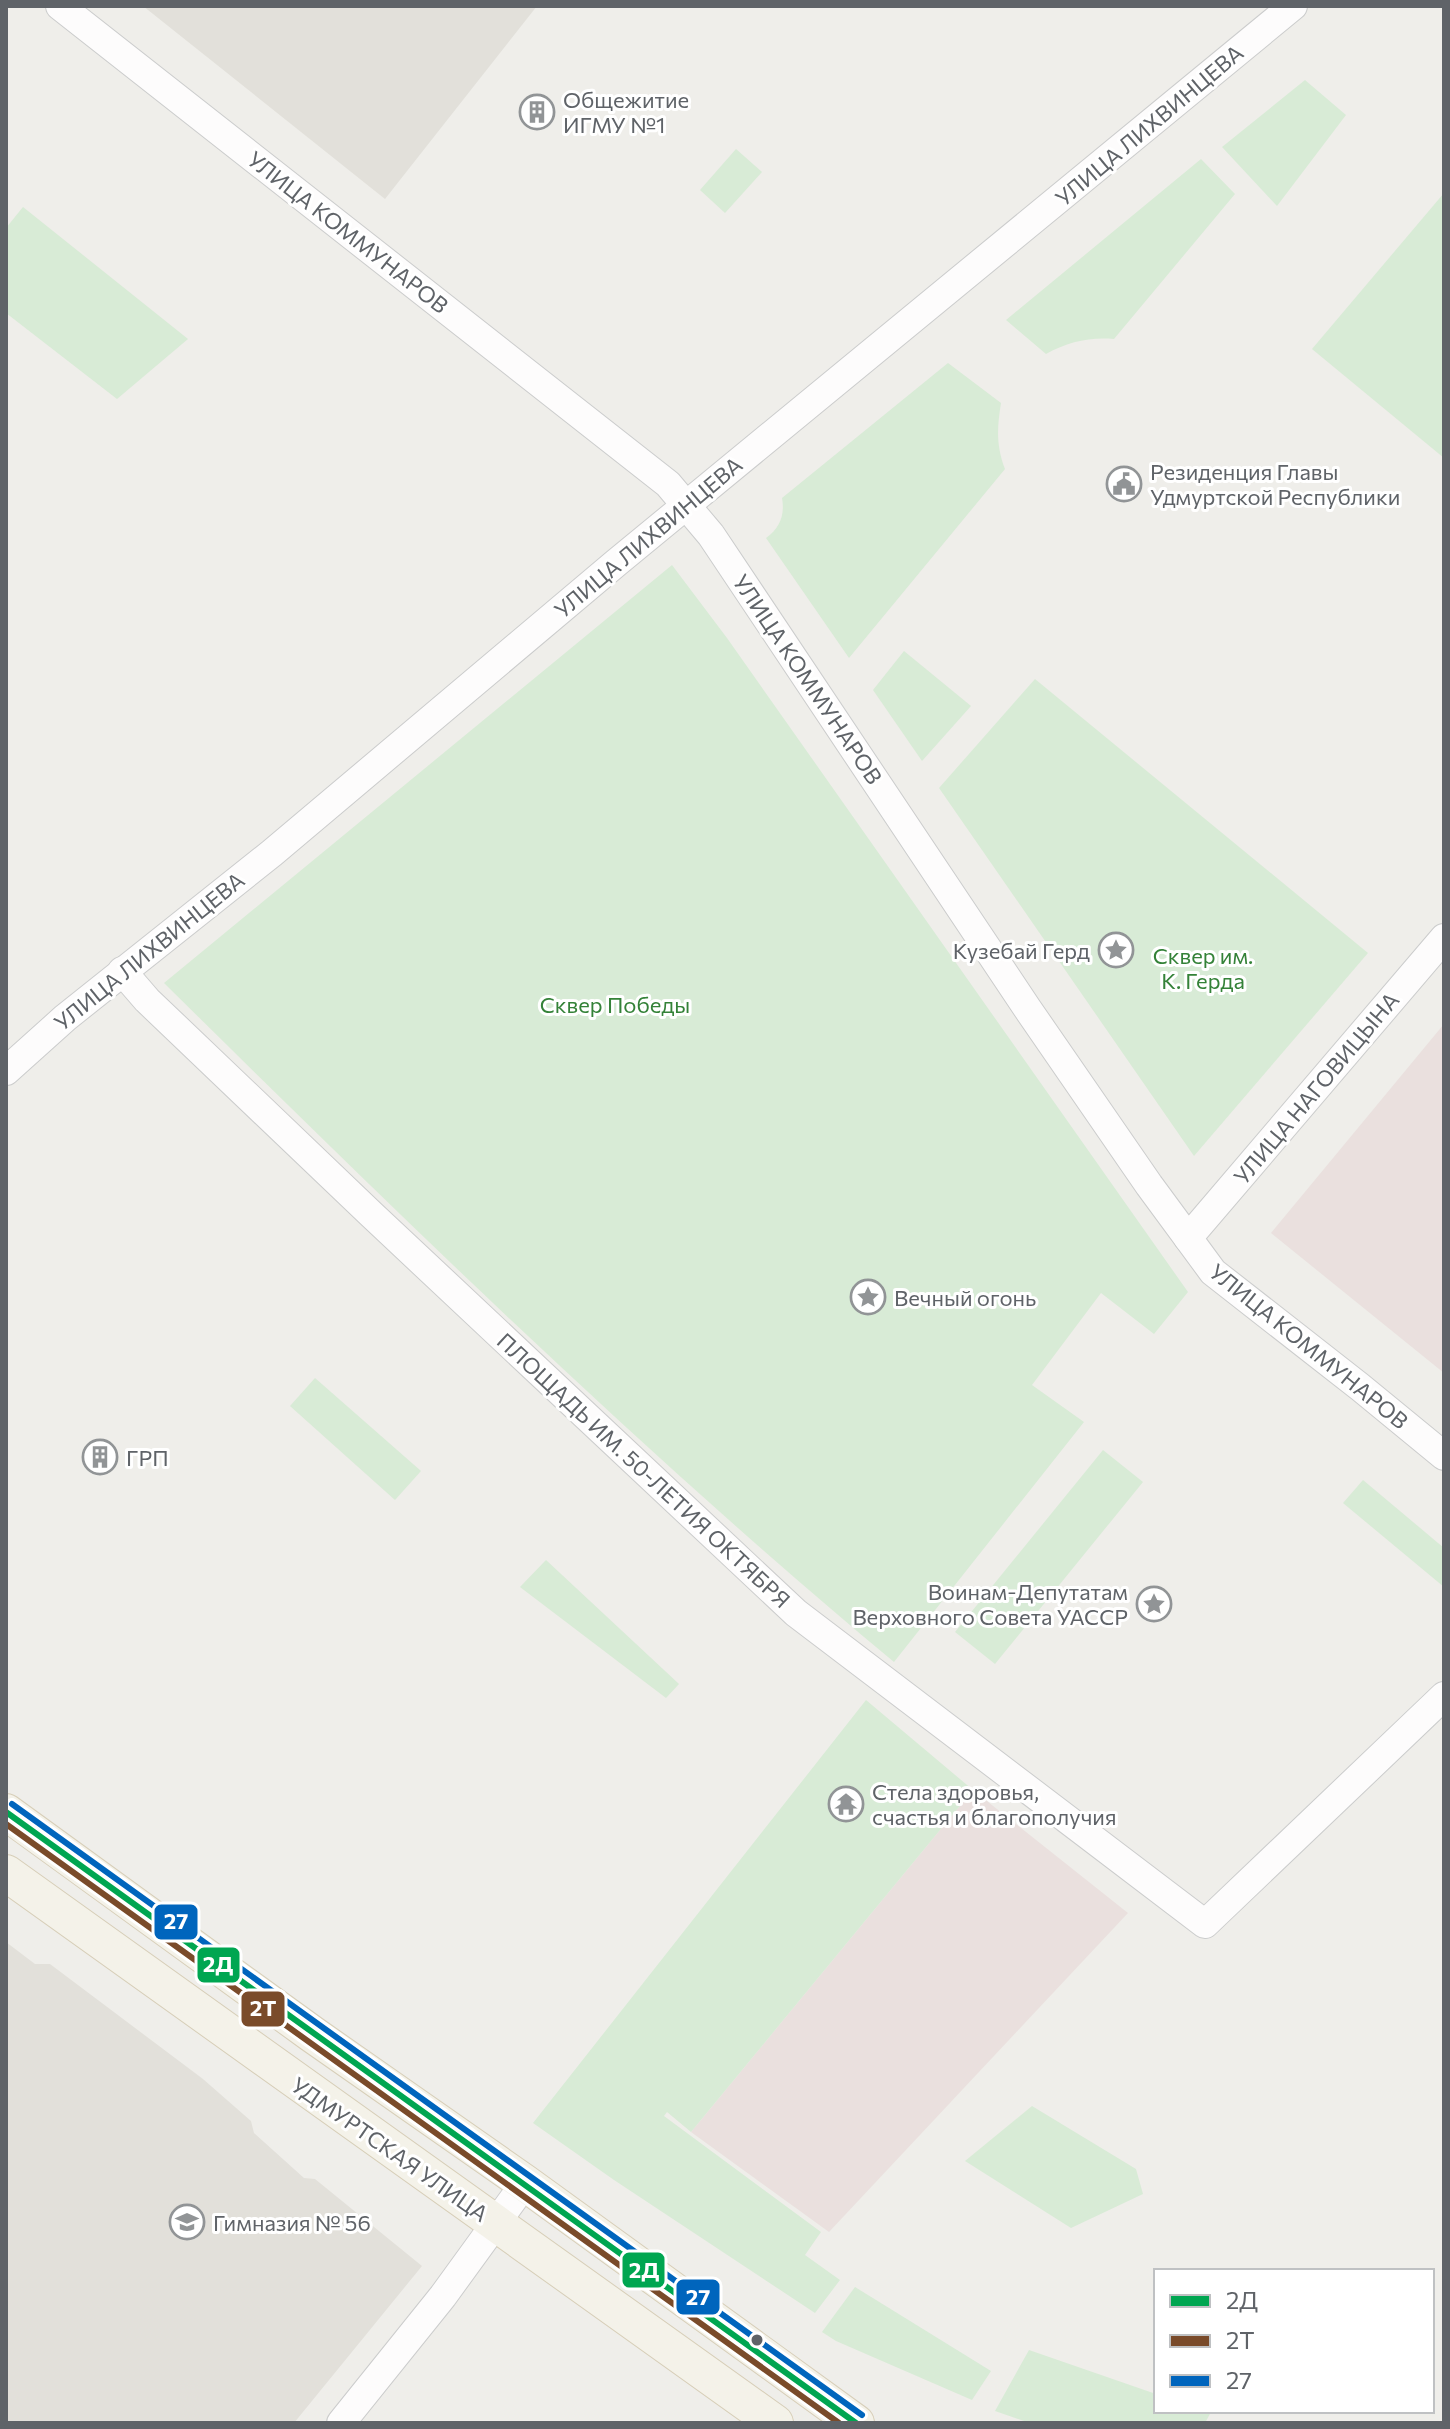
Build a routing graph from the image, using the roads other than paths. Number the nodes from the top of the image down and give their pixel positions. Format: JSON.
{"nodes":[{"id":1,"x":60,"y":6,"type":"edge"},
{"id":2,"x":1293,"y":6,"type":"edge"},
{"id":3,"x":687,"y":505,"type":"junction"},
{"id":4,"x":1444,"y":938,"type":"edge"},
{"id":5,"x":122,"y":971,"type":"junction"},
{"id":6,"x":6,"y":1071,"type":"edge"},
{"id":7,"x":1188,"y":1238,"type":"junction"},
{"id":8,"x":1444,"y":1456,"type":"edge"},
{"id":9,"x":1444,"y":1696,"type":"edge"},
{"id":10,"x":6,"y":1812,"type":"edge"},
{"id":11,"x":6,"y":1873,"type":"edge"},
{"id":12,"x":312,"y":2034,"type":"junction"},
{"id":13,"x":283,"y":2073,"type":"junction"},
{"id":14,"x":525,"y":2183,"type":"junction"},
{"id":15,"x":495,"y":2224,"type":"junction"},
{"id":16,"x":800,"y":2383,"type":"junction"},
{"id":17,"x":773,"y":2422,"type":"edge"},
{"id":18,"x":341,"y":2423,"type":"edge"},
{"id":19,"x":856,"y":2423,"type":"edge"}],
"edges":[{"from":1,"to":3,"type":"street","name":"УЛИЦА КОММУНАРОВ"},
{"from":2,"to":3,"type":"street","name":"УЛИЦА ЛИХВИНЦЕВА"},
{"from":3,"to":5,"type":"street","name":"УЛИЦА ЛИХВИНЦЕВА"},
{"from":3,"to":7,"type":"street","name":"УЛИЦА КОММУНАРОВ"},
{"from":4,"to":7,"type":"street","name":"УЛИЦА НАГОВИЦЫНА"},
{"from":5,"to":6,"type":"street","name":"УЛИЦА ЛИХВИНЦЕВА"},
{"from":5,"to":9,"type":"street","name":"ПЛОЩАДЬ ИМ. 50-ЛЕТИЯ ОКТЯБРЯ"},
{"from":7,"to":8,"type":"street","name":"УЛИЦА КОММУНАРОВ"},
{"from":10,"to":12,"type":"main road"},
{"from":11,"to":13,"type":"main road","name":"УДМУРТСКАЯ УЛИЦА"},
{"from":12,"to":13,"type":"main road"},
{"from":12,"to":14,"type":"main road"},
{"from":13,"to":15,"type":"main road","name":"УДМУРТСКАЯ УЛИЦА"},
{"from":14,"to":15,"type":"street"},
{"from":14,"to":16,"type":"main road"},
{"from":15,"to":17,"type":"main road","name":"УДМУРТСКАЯ УЛИЦА"},
{"from":15,"to":18,"type":"street"},
{"from":16,"to":17,"type":"main road"},
{"from":16,"to":19,"type":"main road"}]}
